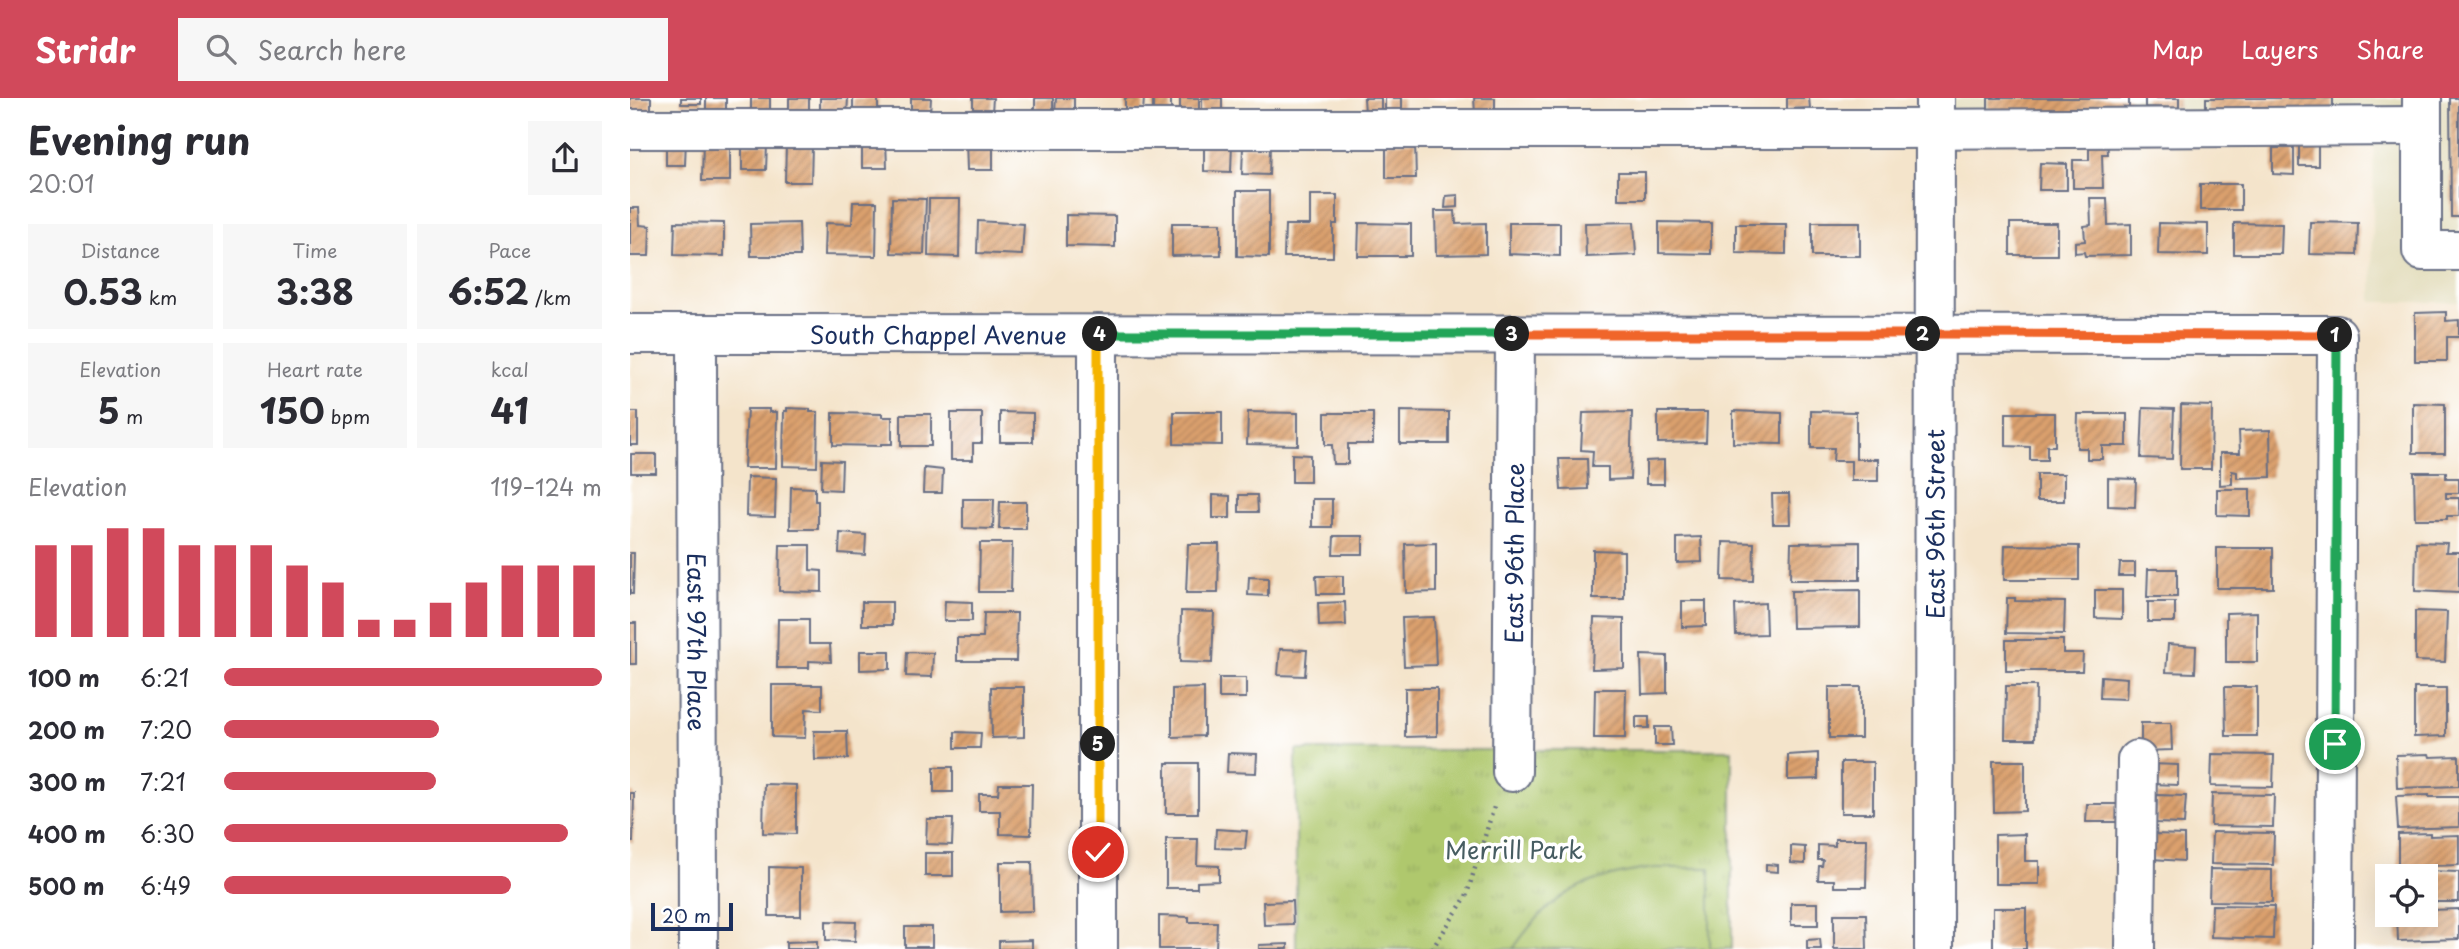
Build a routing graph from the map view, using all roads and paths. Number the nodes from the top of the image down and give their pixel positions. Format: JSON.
{"nodes":[{"id":1,"x":2422,"y":112,"type":"edge"},
{"id":2,"x":1935,"y":113,"type":"edge"},
{"id":3,"x":630,"y":129,"type":"edge"},
{"id":4,"x":2459,"y":251,"type":"edge"},
{"id":5,"x":630,"y":334,"type":"edge"},
{"id":6,"x":697,"y":334,"type":"junction"},
{"id":7,"x":1098,"y":334,"type":"junction"},
{"id":8,"x":1514,"y":334,"type":"junction"},
{"id":9,"x":1934,"y":334,"type":"junction"},
{"id":10,"x":2137,"y":760,"type":"dead end"},
{"id":11,"x":1512,"y":772,"type":"dead end"},
{"id":12,"x":1494,"y":807,"type":"dead end"},
{"id":13,"x":698,"y":949,"type":"edge"},
{"id":14,"x":1098,"y":949,"type":"edge"},
{"id":15,"x":1432,"y":949,"type":"edge"},
{"id":16,"x":1934,"y":949,"type":"edge"},
{"id":17,"x":2135,"y":949,"type":"edge"},
{"id":18,"x":2334,"y":949,"type":"edge"}],
"edges":[{"from":1,"to":2,"type":"street"},
{"from":1,"to":4,"type":"street"},
{"from":2,"to":3,"type":"street"},
{"from":2,"to":9,"type":"street","name":"East 96th Street"},
{"from":5,"to":6,"type":"street","name":"South Chappel Avenue"},
{"from":6,"to":7,"type":"street","name":"South Chappel Avenue"},
{"from":6,"to":13,"type":"street","name":"East 97th Place"},
{"from":7,"to":8,"type":"street","name":"South Chappel Avenue"},
{"from":7,"to":14,"type":"street"},
{"from":8,"to":9,"type":"street","name":"South Chappel Avenue"},
{"from":8,"to":11,"type":"street","name":"East 96th Place"},
{"from":9,"to":16,"type":"street","name":"East 96th Street"},
{"from":9,"to":18,"type":"street","name":"South Chappel Avenue"},
{"from":10,"to":17,"type":"street"},
{"from":12,"to":15,"type":"path"}]}
